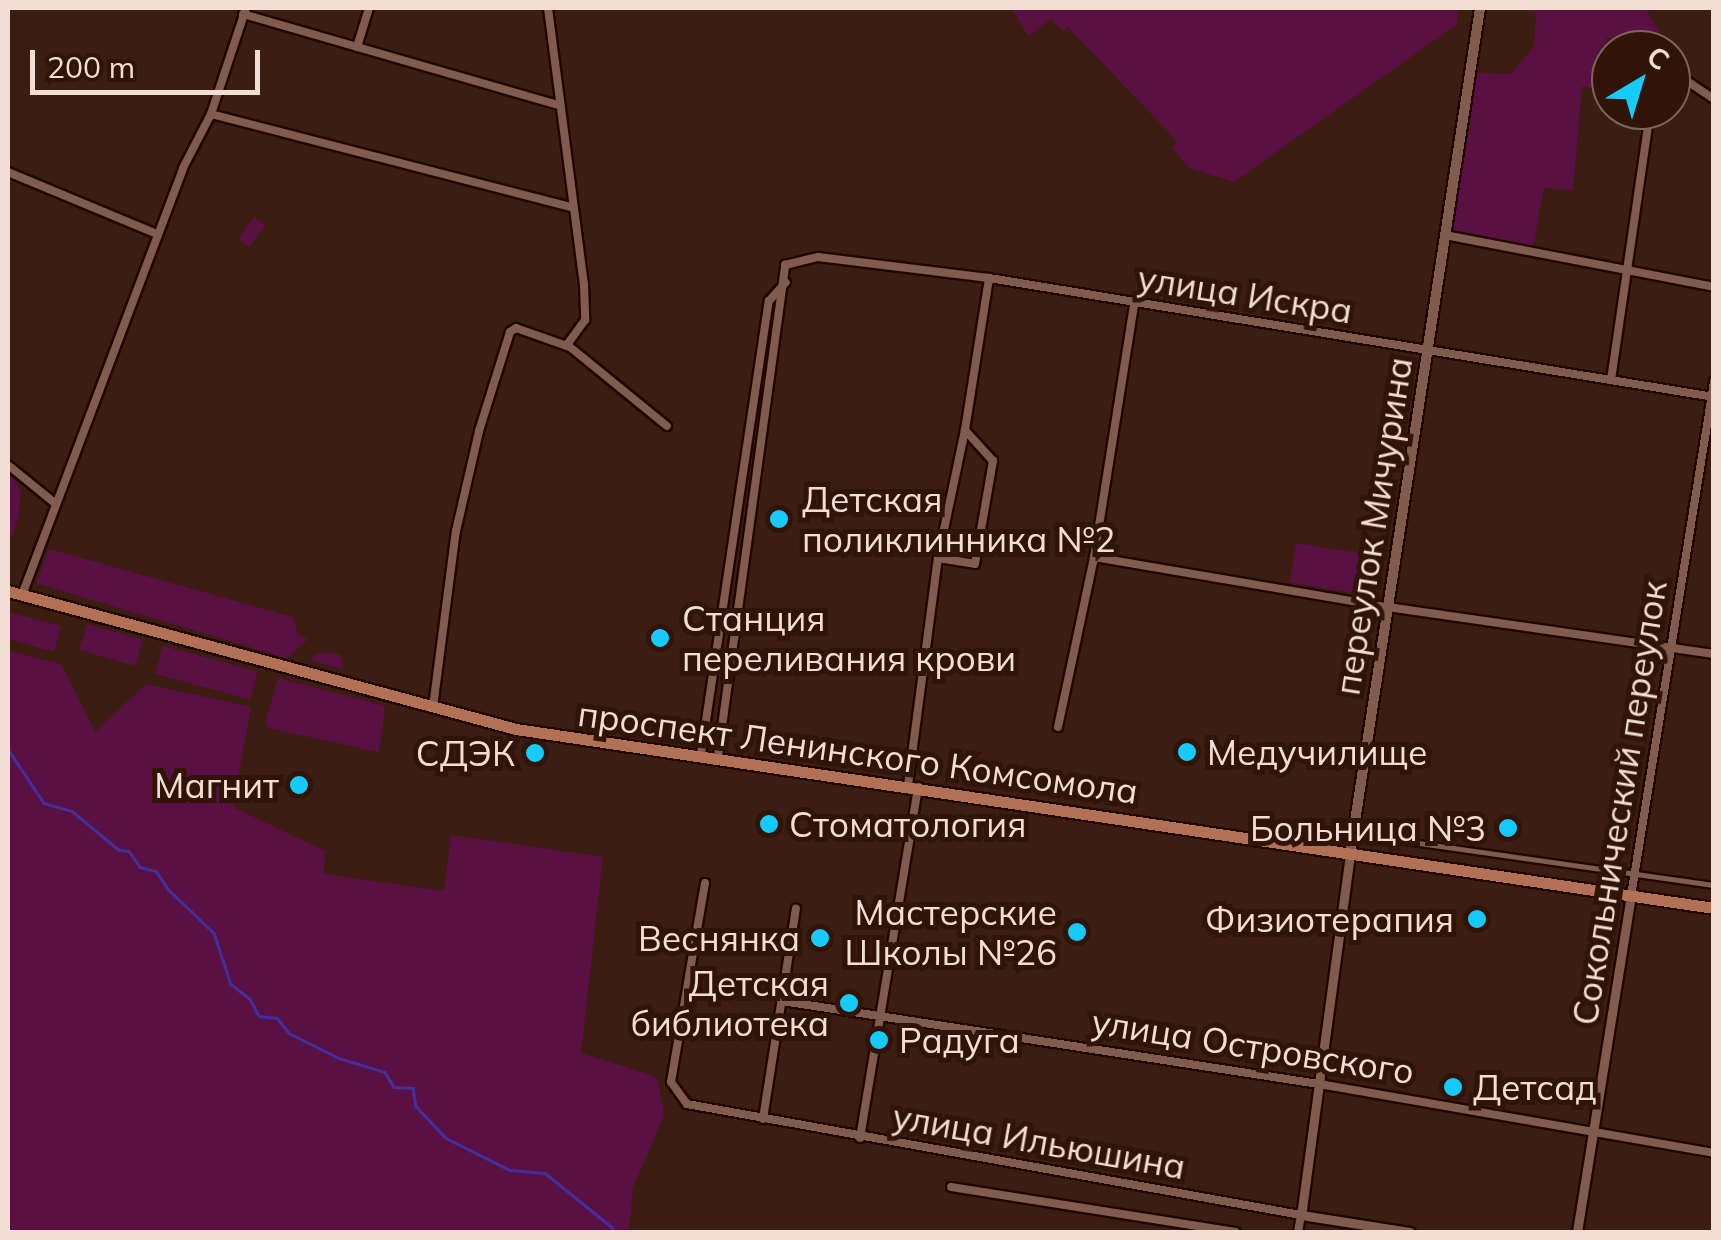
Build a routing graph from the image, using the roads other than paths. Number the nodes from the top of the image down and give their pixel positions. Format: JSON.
{"nodes":[{"id":1,"x":369,"y":8,"type":"edge"},
{"id":2,"x":548,"y":8,"type":"edge"},
{"id":3,"x":1480,"y":8,"type":"edge"},
{"id":4,"x":245,"y":11,"type":"edge"},
{"id":5,"x":358,"y":48,"type":"junction"},
{"id":6,"x":1691,"y":84,"type":"edge"},
{"id":7,"x":1714,"y":99,"type":"edge"},
{"id":8,"x":559,"y":106,"type":"junction"},
{"id":9,"x":211,"y":114,"type":"junction"},
{"id":10,"x":1648,"y":130,"type":"edge"},
{"id":11,"x":8,"y":172,"type":"edge"},
{"id":12,"x":570,"y":207,"type":"junction"},
{"id":13,"x":157,"y":234,"type":"junction"},
{"id":14,"x":1445,"y":235,"type":"junction"},
{"id":15,"x":1630,"y":271,"type":"junction"},
{"id":16,"x":990,"y":278,"type":"junction"},
{"id":17,"x":786,"y":282,"type":"junction"},
{"id":18,"x":1714,"y":287,"type":"edge"},
{"id":19,"x":1134,"y":305,"type":"junction"},
{"id":20,"x":566,"y":346,"type":"junction"},
{"id":21,"x":1427,"y":350,"type":"junction"},
{"id":22,"x":1611,"y":380,"type":"junction"},
{"id":23,"x":1714,"y":382,"type":"edge"},
{"id":24,"x":1712,"y":397,"type":"edge"},
{"id":25,"x":666,"y":426,"type":"dead end"},
{"id":26,"x":965,"y":430,"type":"junction"},
{"id":27,"x":8,"y":465,"type":"edge"},
{"id":28,"x":56,"y":504,"type":"junction"},
{"id":29,"x":1094,"y":556,"type":"junction"},
{"id":30,"x":938,"y":558,"type":"junction"},
{"id":31,"x":8,"y":591,"type":"edge"},
{"id":32,"x":22,"y":595,"type":"junction"},
{"id":33,"x":1388,"y":607,"type":"junction"},
{"id":34,"x":1672,"y":649,"type":"junction"},
{"id":35,"x":1714,"y":654,"type":"edge"},
{"id":36,"x":434,"y":707,"type":"junction"},
{"id":37,"x":1058,"y":727,"type":"dead end"},
{"id":38,"x":701,"y":754,"type":"junction"},
{"id":39,"x":718,"y":756,"type":"junction"},
{"id":40,"x":913,"y":786,"type":"junction"},
{"id":41,"x":1354,"y":834,"type":"junction"},
{"id":42,"x":1350,"y":854,"type":"junction"},
{"id":43,"x":1634,"y":874,"type":"junction"},
{"id":44,"x":706,"y":882,"type":"dead end"},
{"id":45,"x":1714,"y":885,"type":"edge"},
{"id":46,"x":1631,"y":896,"type":"junction"},
{"id":47,"x":1714,"y":908,"type":"edge"},
{"id":48,"x":796,"y":909,"type":"dead end"},
{"id":49,"x":782,"y":1001,"type":"junction"},
{"id":50,"x":879,"y":1013,"type":"junction"},
{"id":51,"x":1319,"y":1084,"type":"junction"},
{"id":52,"x":763,"y":1119,"type":"junction"},
{"id":53,"x":1593,"y":1132,"type":"junction"},
{"id":54,"x":860,"y":1138,"type":"junction"},
{"id":55,"x":1714,"y":1152,"type":"edge"},
{"id":56,"x":950,"y":1186,"type":"dead end"},
{"id":57,"x":1301,"y":1215,"type":"junction"},
{"id":58,"x":1235,"y":1232,"type":"edge"},
{"id":59,"x":1298,"y":1232,"type":"edge"},
{"id":60,"x":1410,"y":1232,"type":"edge"},
{"id":61,"x":1577,"y":1232,"type":"edge"}],
"edges":[{"from":1,"to":5,"type":"street"},
{"from":2,"to":8,"type":"street"},
{"from":3,"to":14,"type":"main road","name":"переулок Мичурина"},
{"from":4,"to":5,"type":"street"},
{"from":4,"to":9,"type":"street"},
{"from":5,"to":8,"type":"street"},
{"from":6,"to":7,"type":"street"},
{"from":8,"to":12,"type":"street"},
{"from":9,"to":12,"type":"street"},
{"from":9,"to":13,"type":"street"},
{"from":10,"to":15,"type":"street"},
{"from":11,"to":13,"type":"street"},
{"from":12,"to":20,"type":"street"},
{"from":13,"to":28,"type":"street"},
{"from":14,"to":15,"type":"street"},
{"from":14,"to":21,"type":"main road","name":"переулок Мичурина"},
{"from":15,"to":18,"type":"street"},
{"from":15,"to":22,"type":"street"},
{"from":16,"to":17,"type":"street","name":"улица Искра"},
{"from":16,"to":19,"type":"street","name":"улица Искра"},
{"from":16,"to":26,"type":"street"},
{"from":17,"to":38,"type":"street"},
{"from":17,"to":39,"type":"street"},
{"from":19,"to":21,"type":"street","name":"улица Искра"},
{"from":19,"to":29,"type":"street"},
{"from":20,"to":25,"type":"street"},
{"from":20,"to":36,"type":"street"},
{"from":21,"to":22,"type":"street","name":"улица Искра"},
{"from":21,"to":33,"type":"main road","name":"переулок Мичурина"},
{"from":22,"to":24,"type":"street","name":"улица Искра"},
{"from":23,"to":24,"type":"street","name":"Сокольнический переулок"},
{"from":24,"to":34,"type":"street","name":"Сокольнический переулок"},
{"from":26,"to":30,"type":"street"},
{"from":26,"to":30,"type":"street"},
{"from":27,"to":28,"type":"street"},
{"from":28,"to":32,"type":"street"},
{"from":29,"to":33,"type":"street"},
{"from":29,"to":37,"type":"street"},
{"from":30,"to":40,"type":"street"},
{"from":31,"to":32,"type":"main road","name":"проспект Ленинского Комсомола"},
{"from":32,"to":36,"type":"main road","name":"проспект Ленинского Комсомола"},
{"from":33,"to":34,"type":"street"},
{"from":33,"to":41,"type":"main road","name":"переулок Мичурина"},
{"from":34,"to":35,"type":"street"},
{"from":34,"to":43,"type":"street","name":"Сокольнический переулок"},
{"from":36,"to":38,"type":"main road","name":"проспект Ленинского Комсомола"},
{"from":38,"to":39,"type":"main road","name":"проспект Ленинского Комсомола"},
{"from":39,"to":40,"type":"main road","name":"проспект Ленинского Комсомола"},
{"from":40,"to":42,"type":"main road","name":"проспект Ленинского Комсомола"},
{"from":40,"to":50,"type":"street"},
{"from":41,"to":42,"type":"main road","name":"переулок Мичурина"},
{"from":41,"to":43,"type":"street"},
{"from":42,"to":46,"type":"main road","name":"проспект Ленинского Комсомола"},
{"from":42,"to":51,"type":"street","name":"переулок Мичурина"},
{"from":43,"to":45,"type":"street"},
{"from":43,"to":46,"type":"street","name":"Сокольнический переулок"},
{"from":44,"to":52,"type":"street","name":"улица Ильюшина"},
{"from":46,"to":47,"type":"main road","name":"проспект Ленинского Комсомола"},
{"from":46,"to":53,"type":"street","name":"Сокольнический переулок"},
{"from":48,"to":49,"type":"street"},
{"from":49,"to":50,"type":"street","name":"улица Островского"},
{"from":49,"to":52,"type":"street"},
{"from":50,"to":51,"type":"street","name":"улица Островского"},
{"from":50,"to":54,"type":"street"},
{"from":51,"to":53,"type":"street","name":"улица Островского"},
{"from":51,"to":57,"type":"street","name":"переулок Мичурина"},
{"from":52,"to":54,"type":"street","name":"улица Ильюшина"},
{"from":53,"to":55,"type":"street","name":"улица Островского"},
{"from":53,"to":61,"type":"street","name":"Сокольнический переулок"},
{"from":54,"to":57,"type":"street","name":"улица Ильюшина"},
{"from":56,"to":58,"type":"street"},
{"from":57,"to":59,"type":"street","name":"переулок Мичурина"},
{"from":57,"to":60,"type":"street","name":"улица Ильюшина"}]}
